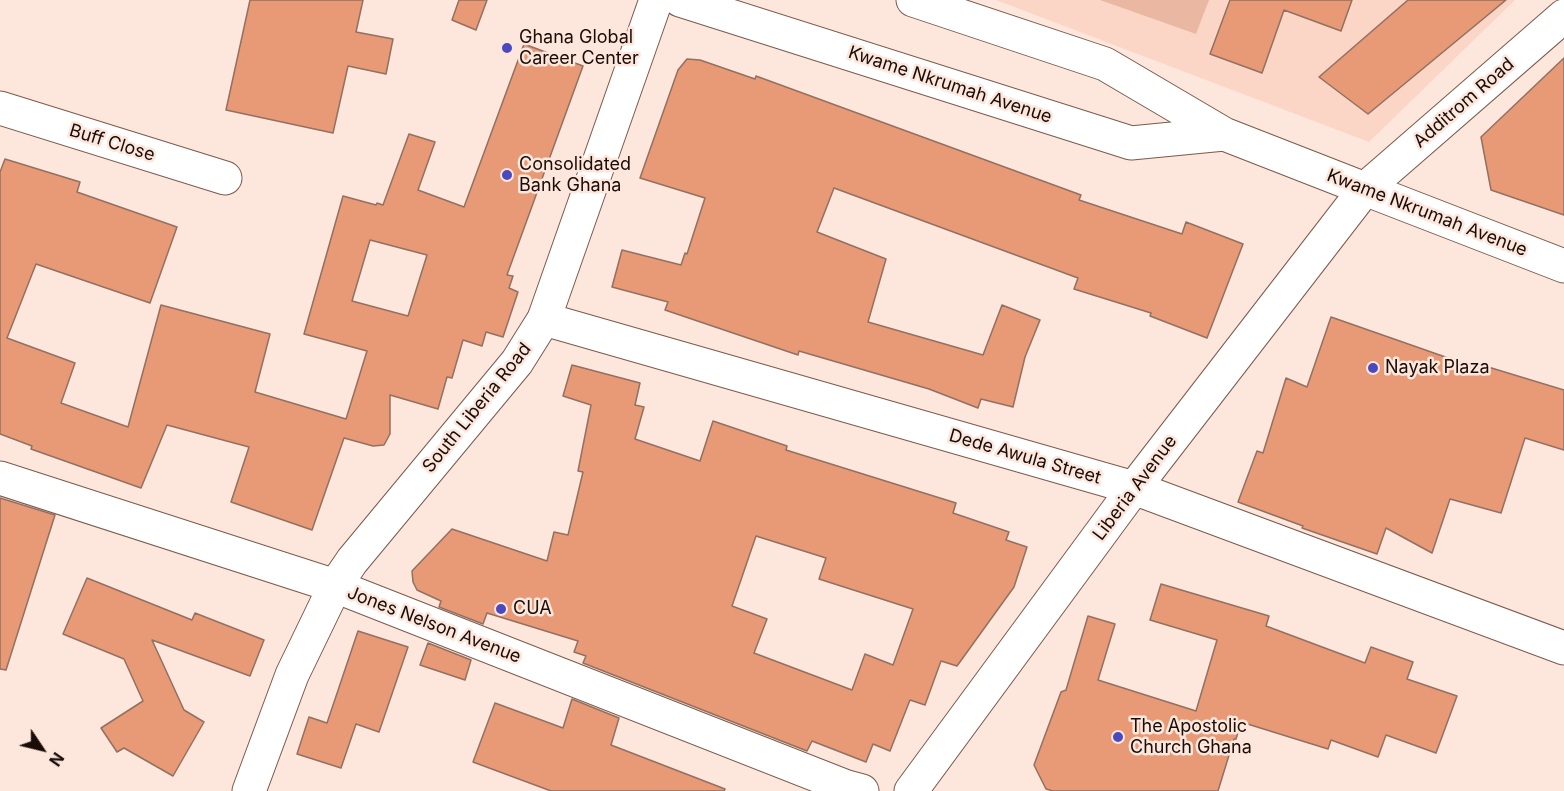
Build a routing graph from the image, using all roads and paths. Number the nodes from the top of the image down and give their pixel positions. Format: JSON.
{"nodes":[{"id":1,"x":656,"y":0,"type":"edge"},
{"id":2,"x":680,"y":0,"type":"edge"},
{"id":3,"x":913,"y":0,"type":"edge"},
{"id":4,"x":1564,"y":16,"type":"edge"},
{"id":5,"x":0,"y":108,"type":"edge"},
{"id":6,"x":1224,"y":134,"type":"junction"},
{"id":7,"x":225,"y":178,"type":"dead end"},
{"id":8,"x":1365,"y":189,"type":"junction"},
{"id":9,"x":1564,"y":266,"type":"edge"},
{"id":10,"x":544,"y":319,"type":"junction"},
{"id":11,"x":0,"y":478,"type":"edge"},
{"id":12,"x":1134,"y":489,"type":"junction"},
{"id":13,"x":335,"y":586,"type":"junction"},
{"id":14,"x":1564,"y":648,"type":"edge"},
{"id":15,"x":249,"y":791,"type":"edge"},
{"id":16,"x":862,"y":791,"type":"edge"},
{"id":17,"x":911,"y":791,"type":"edge"}],
"edges":[{"from":1,"to":10,"type":"main road","name":"South Liberia Road"},
{"from":2,"to":6,"type":"main road","name":"Kwame Nkrumah Avenue"},
{"from":3,"to":6,"type":"main road","name":"Kwame Nkrumah Avenue"},
{"from":4,"to":8,"type":"main road","name":"Additrom Road"},
{"from":5,"to":7,"type":"main road","name":"Buff Close"},
{"from":6,"to":8,"type":"main road","name":"Kwame Nkrumah Avenue"},
{"from":8,"to":9,"type":"main road","name":"Kwame Nkrumah Avenue"},
{"from":8,"to":12,"type":"main road","name":"Liberia Avenue"},
{"from":10,"to":12,"type":"main road","name":"Dede Awula Street"},
{"from":10,"to":13,"type":"main road","name":"South Liberia Road"},
{"from":11,"to":13,"type":"main road","name":"Jones Nelson Avenue"},
{"from":12,"to":14,"type":"main road","name":"Dede Awula Street"},
{"from":12,"to":17,"type":"main road","name":"Liberia Avenue"},
{"from":13,"to":15,"type":"main road","name":"South Liberia Road"},
{"from":13,"to":16,"type":"main road","name":"Jones Nelson Avenue"}]}
